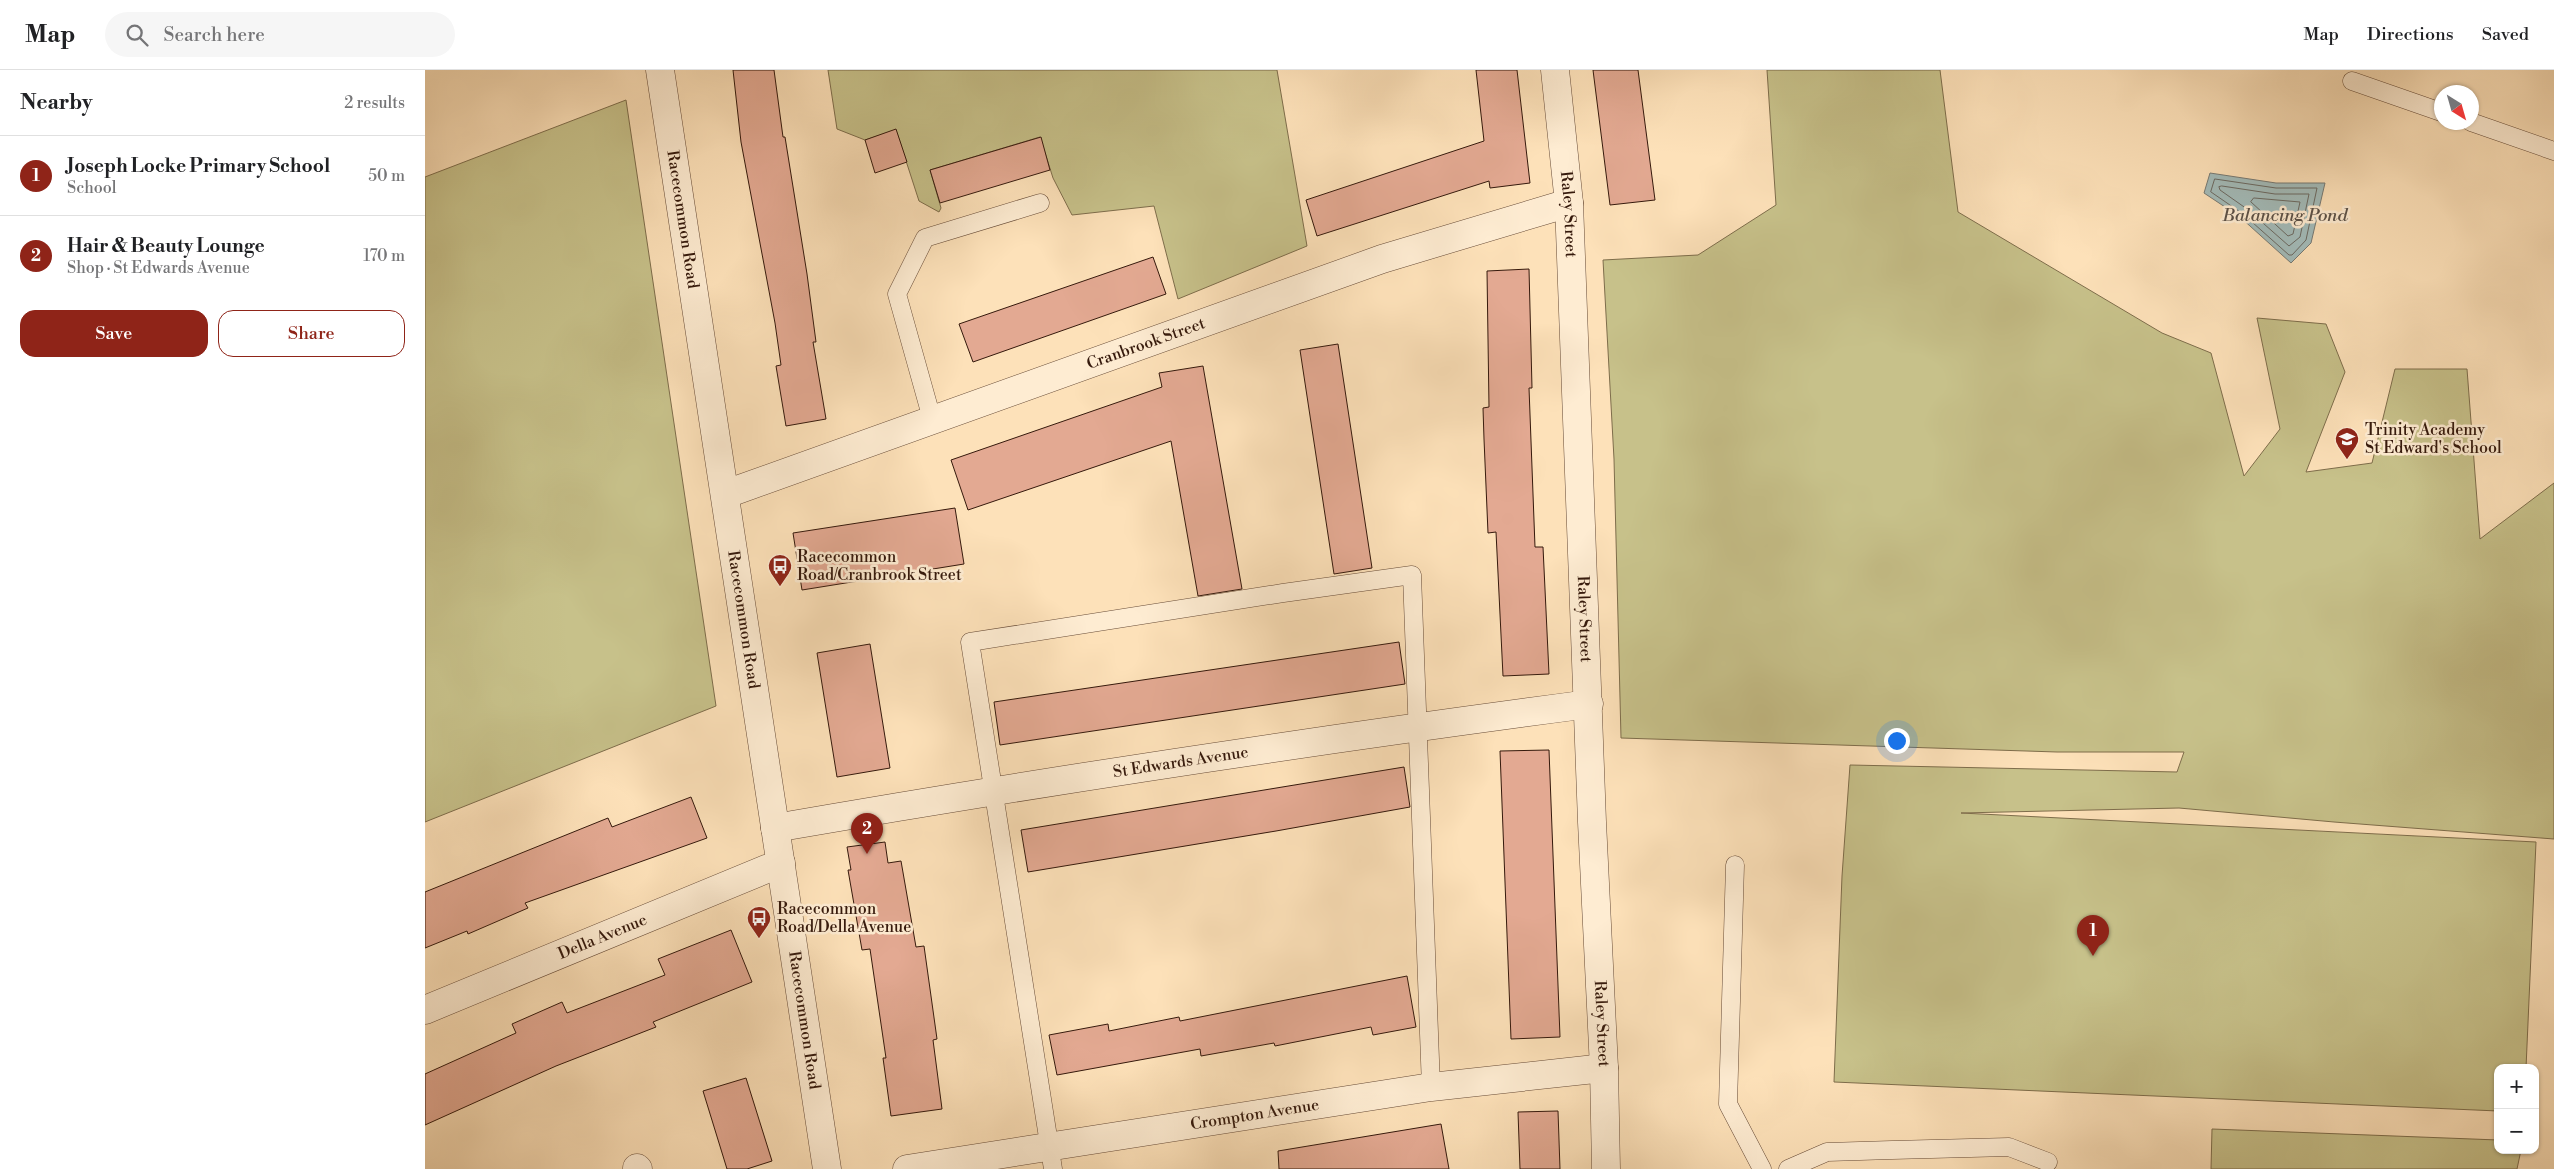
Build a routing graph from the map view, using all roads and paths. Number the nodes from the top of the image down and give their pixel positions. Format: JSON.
{"nodes":[{"id":1,"x":660,"y":70,"type":"edge"},
{"id":2,"x":1555,"y":70,"type":"edge"},
{"id":3,"x":2352,"y":81,"type":"dead end"},
{"id":4,"x":2434,"y":110,"type":"edge"},
{"id":5,"x":2479,"y":125,"type":"edge"},
{"id":6,"x":2554,"y":151,"type":"edge"},
{"id":7,"x":1040,"y":203,"type":"dead end"},
{"id":8,"x":1569,"y":203,"type":"junction"},
{"id":9,"x":932,"y":419,"type":"junction"},
{"id":10,"x":726,"y":494,"type":"junction"},
{"id":11,"x":1589,"y":704,"type":"junction"},
{"id":12,"x":1419,"y":727,"type":"junction"},
{"id":13,"x":995,"y":790,"type":"junction"},
{"id":14,"x":775,"y":828,"type":"junction"},
{"id":15,"x":781,"y":863,"type":"junction"},
{"id":16,"x":1735,"y":865,"type":"dead end"},
{"id":17,"x":425,"y":1010,"type":"edge"},
{"id":18,"x":1604,"y":1068,"type":"junction"},
{"id":19,"x":1431,"y":1087,"type":"junction"},
{"id":20,"x":1051,"y":1158,"type":"edge"},
{"id":21,"x":2048,"y":1162,"type":"dead end"},
{"id":22,"x":827,"y":1169,"type":"edge"},
{"id":23,"x":907,"y":1169,"type":"edge"},
{"id":24,"x":1606,"y":1169,"type":"edge"},
{"id":25,"x":1762,"y":1169,"type":"edge"},
{"id":26,"x":1788,"y":1169,"type":"edge"}],
"edges":[{"from":1,"to":10,"type":"street","name":"Racecommon Road"},
{"from":2,"to":8,"type":"street","name":"Raley Street"},
{"from":3,"to":4,"type":"lane"},
{"from":5,"to":6,"type":"lane"},
{"from":7,"to":9,"type":"lane"},
{"from":8,"to":9,"type":"street","name":"Cranbrook Street"},
{"from":8,"to":11,"type":"street","name":"Raley Street"},
{"from":9,"to":10,"type":"street","name":"Cranbrook Street"},
{"from":10,"to":14,"type":"street","name":"Racecommon Road"},
{"from":11,"to":12,"type":"street","name":"St Edwards Avenue"},
{"from":11,"to":18,"type":"street","name":"Raley Street"},
{"from":12,"to":13,"type":"street","name":"St Edwards Avenue"},
{"from":12,"to":13,"type":"lane"},
{"from":12,"to":19,"type":"lane"},
{"from":13,"to":14,"type":"street","name":"St Edwards Avenue"},
{"from":13,"to":20,"type":"lane"},
{"from":14,"to":15,"type":"street","name":"Racecommon Road"},
{"from":15,"to":17,"type":"street","name":"Della Avenue"},
{"from":15,"to":22,"type":"street","name":"Racecommon Road"},
{"from":16,"to":25,"type":"lane"},
{"from":18,"to":19,"type":"street","name":"Crompton Avenue"},
{"from":18,"to":24,"type":"street","name":"Raley Street"},
{"from":19,"to":20,"type":"street","name":"Crompton Avenue"},
{"from":20,"to":23,"type":"street","name":"Crompton Avenue"},
{"from":21,"to":26,"type":"lane"}]}
